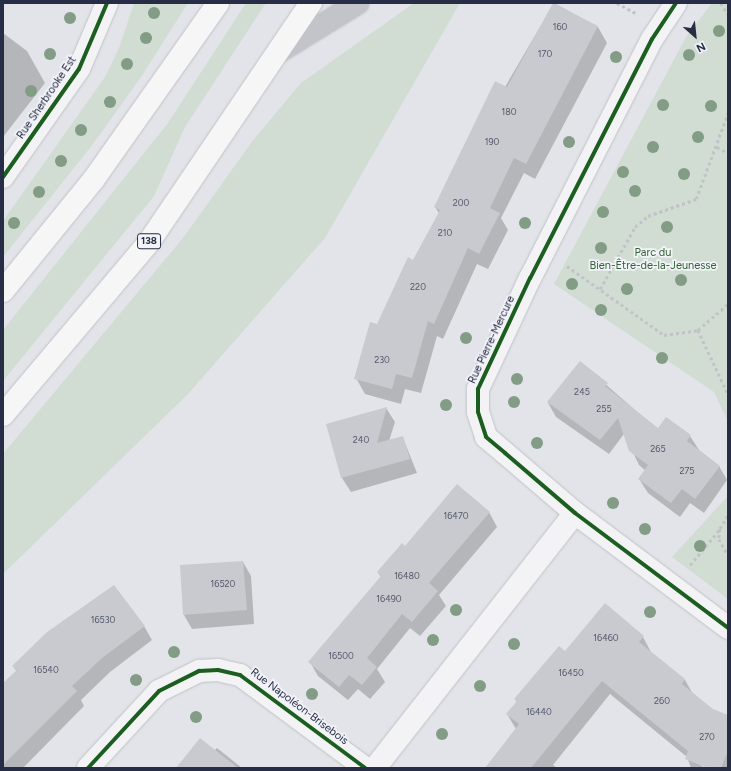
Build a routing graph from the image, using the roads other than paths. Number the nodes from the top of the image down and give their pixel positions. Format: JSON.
{"nodes":[{"id":1,"x":106,"y":3,"type":"edge"},
{"id":2,"x":218,"y":3,"type":"edge"},
{"id":3,"x":311,"y":3,"type":"edge"},
{"id":4,"x":358,"y":3,"type":"edge"},
{"id":5,"x":676,"y":3,"type":"edge"},
{"id":6,"x":277,"y":53,"type":"junction"},
{"id":7,"x":3,"y":177,"type":"edge"},
{"id":8,"x":3,"y":291,"type":"edge"},
{"id":9,"x":3,"y":415,"type":"edge"},
{"id":10,"x":575,"y":513,"type":"junction"},
{"id":11,"x":728,"y":628,"type":"edge"},
{"id":12,"x":88,"y":768,"type":"edge"},
{"id":13,"x":365,"y":768,"type":"edge"},
{"id":14,"x":375,"y":768,"type":"edge"}],
"edges":[{"from":1,"to":7,"type":"street","name":"Rue Sherbrooke Est"},
{"from":2,"to":8,"type":"main road"},
{"from":3,"to":6,"type":"main road","number":"138"},
{"from":4,"to":6,"type":"street"},
{"from":5,"to":10,"type":"street","name":"Rue Pierre-Mercure"},
{"from":6,"to":9,"type":"main road","number":"138"},
{"from":10,"to":11,"type":"street","name":"Rue Pierre-Mercure"},
{"from":10,"to":14,"type":"street"},
{"from":12,"to":13,"type":"street","name":"Rue Napoléon-Brisebois"}]}
